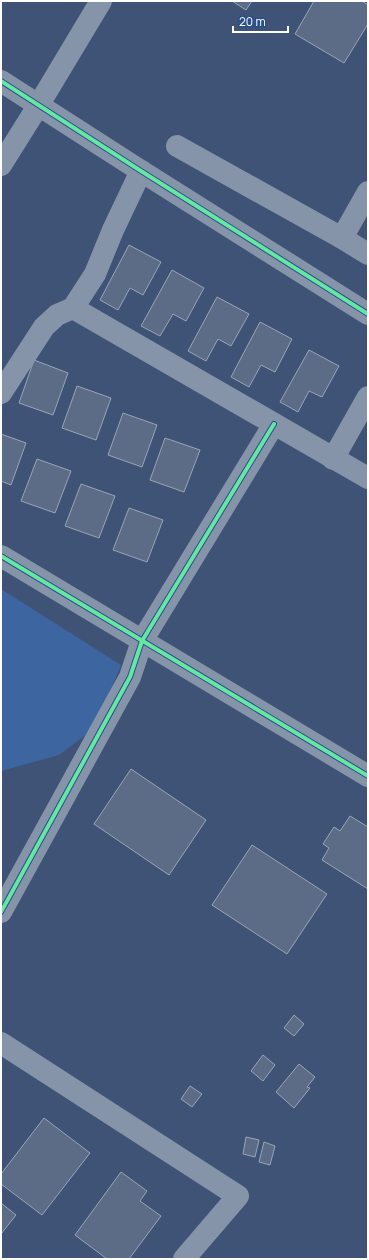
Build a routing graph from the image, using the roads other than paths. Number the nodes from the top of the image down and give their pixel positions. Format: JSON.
{"nodes":[{"id":1,"x":100,"y":1,"type":"edge"},
{"id":2,"x":1,"y":81,"type":"edge"},
{"id":3,"x":38,"y":106,"type":"junction"},
{"id":4,"x":177,"y":146,"type":"dead end"},
{"id":5,"x":1,"y":165,"type":"edge"},
{"id":6,"x":141,"y":172,"type":"junction"},
{"id":7,"x":368,"y":192,"type":"edge"},
{"id":8,"x":342,"y":238,"type":"junction"},
{"id":9,"x":368,"y":254,"type":"edge"},
{"id":10,"x":72,"y":308,"type":"junction"},
{"id":11,"x":368,"y":314,"type":"edge"},
{"id":12,"x":1,"y":393,"type":"edge"},
{"id":13,"x":368,"y":397,"type":"edge"},
{"id":14,"x":274,"y":424,"type":"junction"},
{"id":15,"x":333,"y":458,"type":"junction"},
{"id":16,"x":368,"y":478,"type":"edge"},
{"id":17,"x":1,"y":556,"type":"edge"},
{"id":18,"x":142,"y":641,"type":"junction"},
{"id":19,"x":365,"y":767,"type":"edge"},
{"id":20,"x":1,"y":912,"type":"edge"},
{"id":21,"x":1,"y":1043,"type":"edge"},
{"id":22,"x":184,"y":1259,"type":"edge"}],
"edges":[{"from":1,"to":3,"type":"street"},
{"from":2,"to":3,"type":"street"},
{"from":3,"to":5,"type":"street"},
{"from":3,"to":6,"type":"street"},
{"from":4,"to":8,"type":"street"},
{"from":6,"to":10,"type":"street"},
{"from":6,"to":11,"type":"street"},
{"from":7,"to":8,"type":"street"},
{"from":8,"to":9,"type":"street"},
{"from":10,"to":12,"type":"street"},
{"from":10,"to":14,"type":"street"},
{"from":13,"to":15,"type":"street"},
{"from":14,"to":15,"type":"street"},
{"from":14,"to":18,"type":"street"},
{"from":15,"to":16,"type":"street"},
{"from":17,"to":18,"type":"street"},
{"from":18,"to":19,"type":"street"},
{"from":18,"to":20,"type":"street"},
{"from":21,"to":22,"type":"street"}]}
